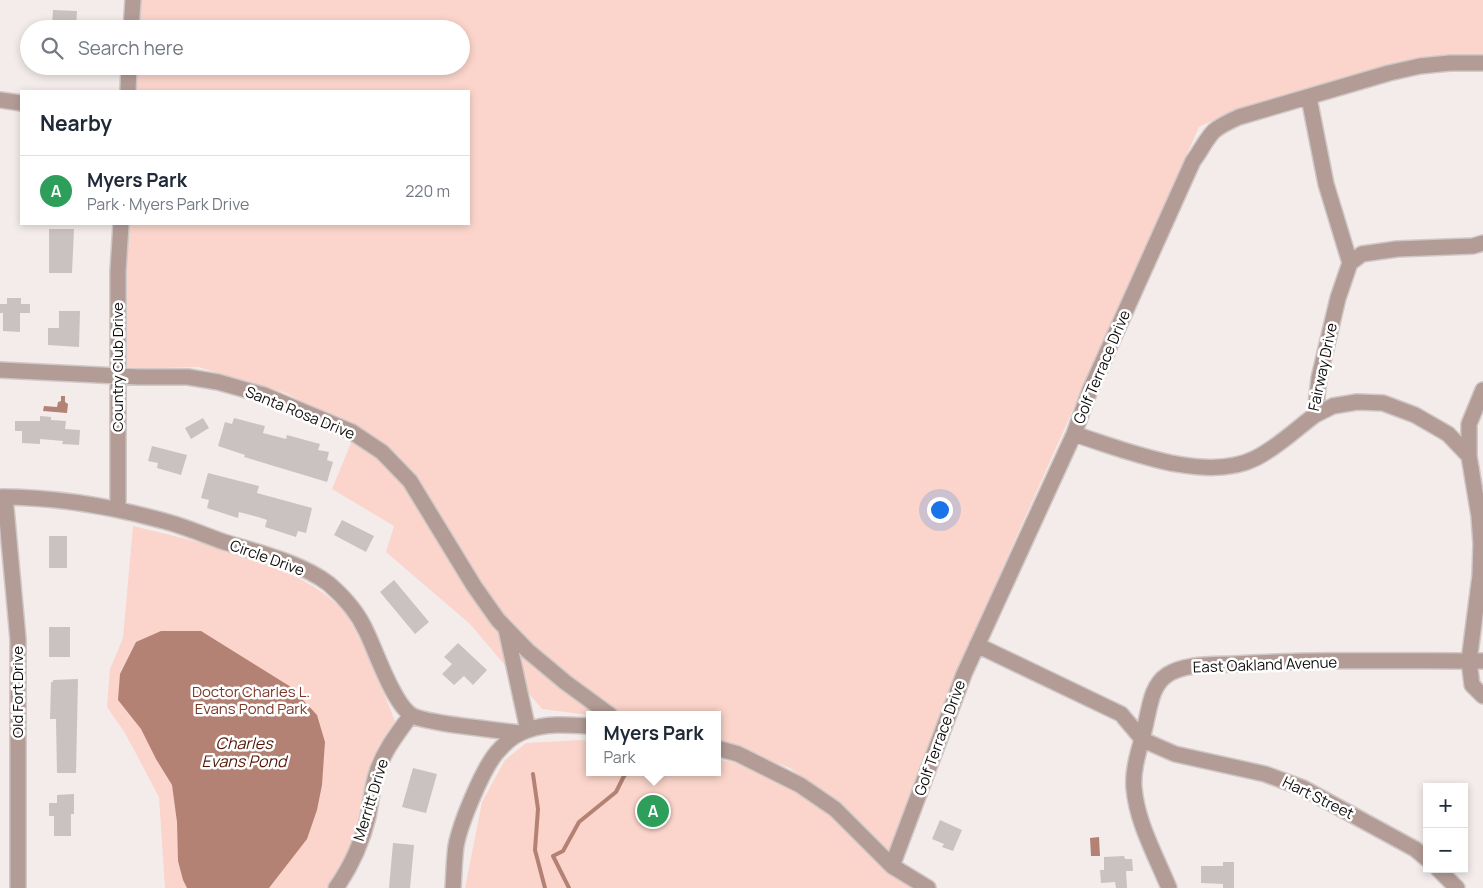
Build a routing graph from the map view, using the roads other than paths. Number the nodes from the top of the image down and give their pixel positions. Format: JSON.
{"nodes":[{"id":1,"x":132,"y":0,"type":"edge"},
{"id":2,"x":131,"y":20,"type":"edge"},
{"id":3,"x":1483,"y":63,"type":"edge"},
{"id":4,"x":129,"y":75,"type":"edge"},
{"id":5,"x":128,"y":90,"type":"edge"},
{"id":6,"x":1309,"y":98,"type":"junction"},
{"id":7,"x":0,"y":100,"type":"edge"},
{"id":8,"x":20,"y":103,"type":"edge"},
{"id":9,"x":121,"y":225,"type":"edge"},
{"id":10,"x":1483,"y":243,"type":"edge"},
{"id":11,"x":1350,"y":263,"type":"junction"},
{"id":12,"x":0,"y":370,"type":"edge"},
{"id":13,"x":118,"y":375,"type":"junction"},
{"id":14,"x":1483,"y":390,"type":"edge"},
{"id":15,"x":1315,"y":415,"type":"junction"},
{"id":16,"x":1074,"y":434,"type":"junction"},
{"id":17,"x":1469,"y":456,"type":"junction"},
{"id":18,"x":3,"y":497,"type":"edge"},
{"id":19,"x":118,"y":509,"type":"junction"},
{"id":20,"x":506,"y":628,"type":"junction"},
{"id":21,"x":977,"y":645,"type":"junction"},
{"id":22,"x":1476,"y":661,"type":"edge"},
{"id":23,"x":1483,"y":696,"type":"edge"},
{"id":24,"x":605,"y":711,"type":"edge"},
{"id":25,"x":411,"y":715,"type":"junction"},
{"id":26,"x":586,"y":726,"type":"edge"},
{"id":27,"x":524,"y":732,"type":"junction"},
{"id":28,"x":1143,"y":740,"type":"junction"},
{"id":29,"x":721,"y":749,"type":"edge"},
{"id":30,"x":1423,"y":856,"type":"edge"},
{"id":31,"x":892,"y":866,"type":"junction"},
{"id":32,"x":1442,"y":873,"type":"edge"},
{"id":33,"x":18,"y":888,"type":"edge"},
{"id":34,"x":336,"y":888,"type":"edge"},
{"id":35,"x":453,"y":888,"type":"edge"},
{"id":36,"x":928,"y":888,"type":"edge"},
{"id":37,"x":1169,"y":888,"type":"edge"},
{"id":38,"x":1457,"y":888,"type":"edge"}],
"edges":[{"from":1,"to":2,"type":"street"},
{"from":3,"to":6,"type":"street","name":"Golf Terrace Drive"},
{"from":4,"to":5,"type":"street"},
{"from":6,"to":11,"type":"street"},
{"from":6,"to":16,"type":"street","name":"Golf Terrace Drive"},
{"from":7,"to":8,"type":"street"},
{"from":9,"to":13,"type":"street","name":"Country Club Drive"},
{"from":10,"to":11,"type":"street"},
{"from":11,"to":15,"type":"street","name":"Fairway Drive"},
{"from":12,"to":13,"type":"street","name":"Santa Rosa Drive"},
{"from":13,"to":19,"type":"street","name":"Country Club Drive"},
{"from":13,"to":20,"type":"street","name":"Santa Rosa Drive"},
{"from":14,"to":17,"type":"street"},
{"from":15,"to":16,"type":"street","name":"Fairway Drive"},
{"from":15,"to":17,"type":"street"},
{"from":16,"to":21,"type":"street","name":"Golf Terrace Drive"},
{"from":17,"to":22,"type":"street"},
{"from":18,"to":19,"type":"street","name":"Circle Drive"},
{"from":18,"to":33,"type":"street","name":"Old Fort Drive"},
{"from":19,"to":25,"type":"street","name":"Circle Drive"},
{"from":20,"to":24,"type":"street","name":"Santa Rosa Drive"},
{"from":20,"to":27,"type":"street","name":"Santa Rosa Drive"},
{"from":21,"to":28,"type":"street"},
{"from":21,"to":31,"type":"street","name":"Golf Terrace Drive"},
{"from":22,"to":23,"type":"street"},
{"from":22,"to":28,"type":"street","name":"East Oakland Avenue"},
{"from":25,"to":27,"type":"street"},
{"from":25,"to":34,"type":"street","name":"Merritt Drive"},
{"from":26,"to":27,"type":"street"},
{"from":27,"to":35,"type":"street"},
{"from":28,"to":30,"type":"street","name":"Hart Street"},
{"from":28,"to":37,"type":"street","name":"East Oakland Avenue"},
{"from":29,"to":31,"type":"street"},
{"from":31,"to":36,"type":"street"},
{"from":32,"to":38,"type":"street"}]}
